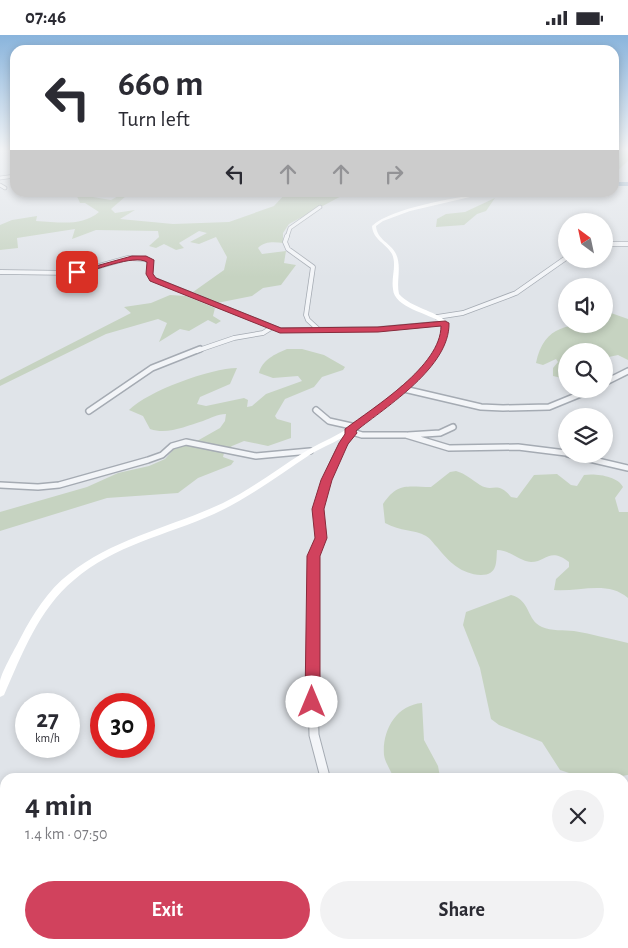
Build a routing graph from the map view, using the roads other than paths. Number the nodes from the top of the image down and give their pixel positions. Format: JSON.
{"nodes":[{"id":1,"x":468,"y":197,"type":"edge"},
{"id":2,"x":320,"y":207,"type":"dead end"},
{"id":3,"x":613,"y":244,"type":"edge"},
{"id":4,"x":628,"y":244,"type":"edge"},
{"id":5,"x":558,"y":264,"type":"edge"},
{"id":6,"x":0,"y":272,"type":"edge"},
{"id":7,"x":437,"y":317,"type":"junction"},
{"id":8,"x":445,"y":323,"type":"junction"},
{"id":9,"x":271,"y":328,"type":"junction"},
{"id":10,"x":318,"y":330,"type":"junction"},
{"id":11,"x":628,"y":371,"type":"edge"},
{"id":12,"x":613,"y":378,"type":"edge"},
{"id":13,"x":404,"y":389,"type":"junction"},
{"id":14,"x":572,"y":398,"type":"edge"},
{"id":15,"x":316,"y":410,"type":"dead end"},
{"id":16,"x":89,"y":411,"type":"dead end"},
{"id":17,"x":453,"y":427,"type":"dead end"},
{"id":18,"x":352,"y":430,"type":"junction"},
{"id":19,"x":406,"y":435,"type":"junction"},
{"id":20,"x":310,"y":451,"type":"junction"},
{"id":21,"x":558,"y":453,"type":"edge"},
{"id":22,"x":606,"y":463,"type":"edge"},
{"id":23,"x":628,"y":468,"type":"edge"},
{"id":24,"x":0,"y":485,"type":"edge"},
{"id":25,"x":0,"y":692,"type":"edge"},
{"id":26,"x":324,"y":773,"type":"edge"}],
"edges":[{"from":1,"to":7,"type":"street"},
{"from":2,"to":10,"type":"street"},
{"from":3,"to":4,"type":"street"},
{"from":5,"to":7,"type":"street"},
{"from":6,"to":9,"type":"street"},
{"from":7,"to":8,"type":"street"},
{"from":8,"to":10,"type":"street"},
{"from":8,"to":13,"type":"street"},
{"from":9,"to":10,"type":"street"},
{"from":9,"to":16,"type":"street"},
{"from":11,"to":12,"type":"street"},
{"from":13,"to":14,"type":"street"},
{"from":13,"to":18,"type":"street"},
{"from":15,"to":18,"type":"street"},
{"from":17,"to":19,"type":"street"},
{"from":18,"to":19,"type":"street"},
{"from":18,"to":20,"type":"street"},
{"from":18,"to":26,"type":"street"},
{"from":19,"to":21,"type":"street"},
{"from":20,"to":24,"type":"street"},
{"from":20,"to":25,"type":"street"},
{"from":22,"to":23,"type":"street"}]}
